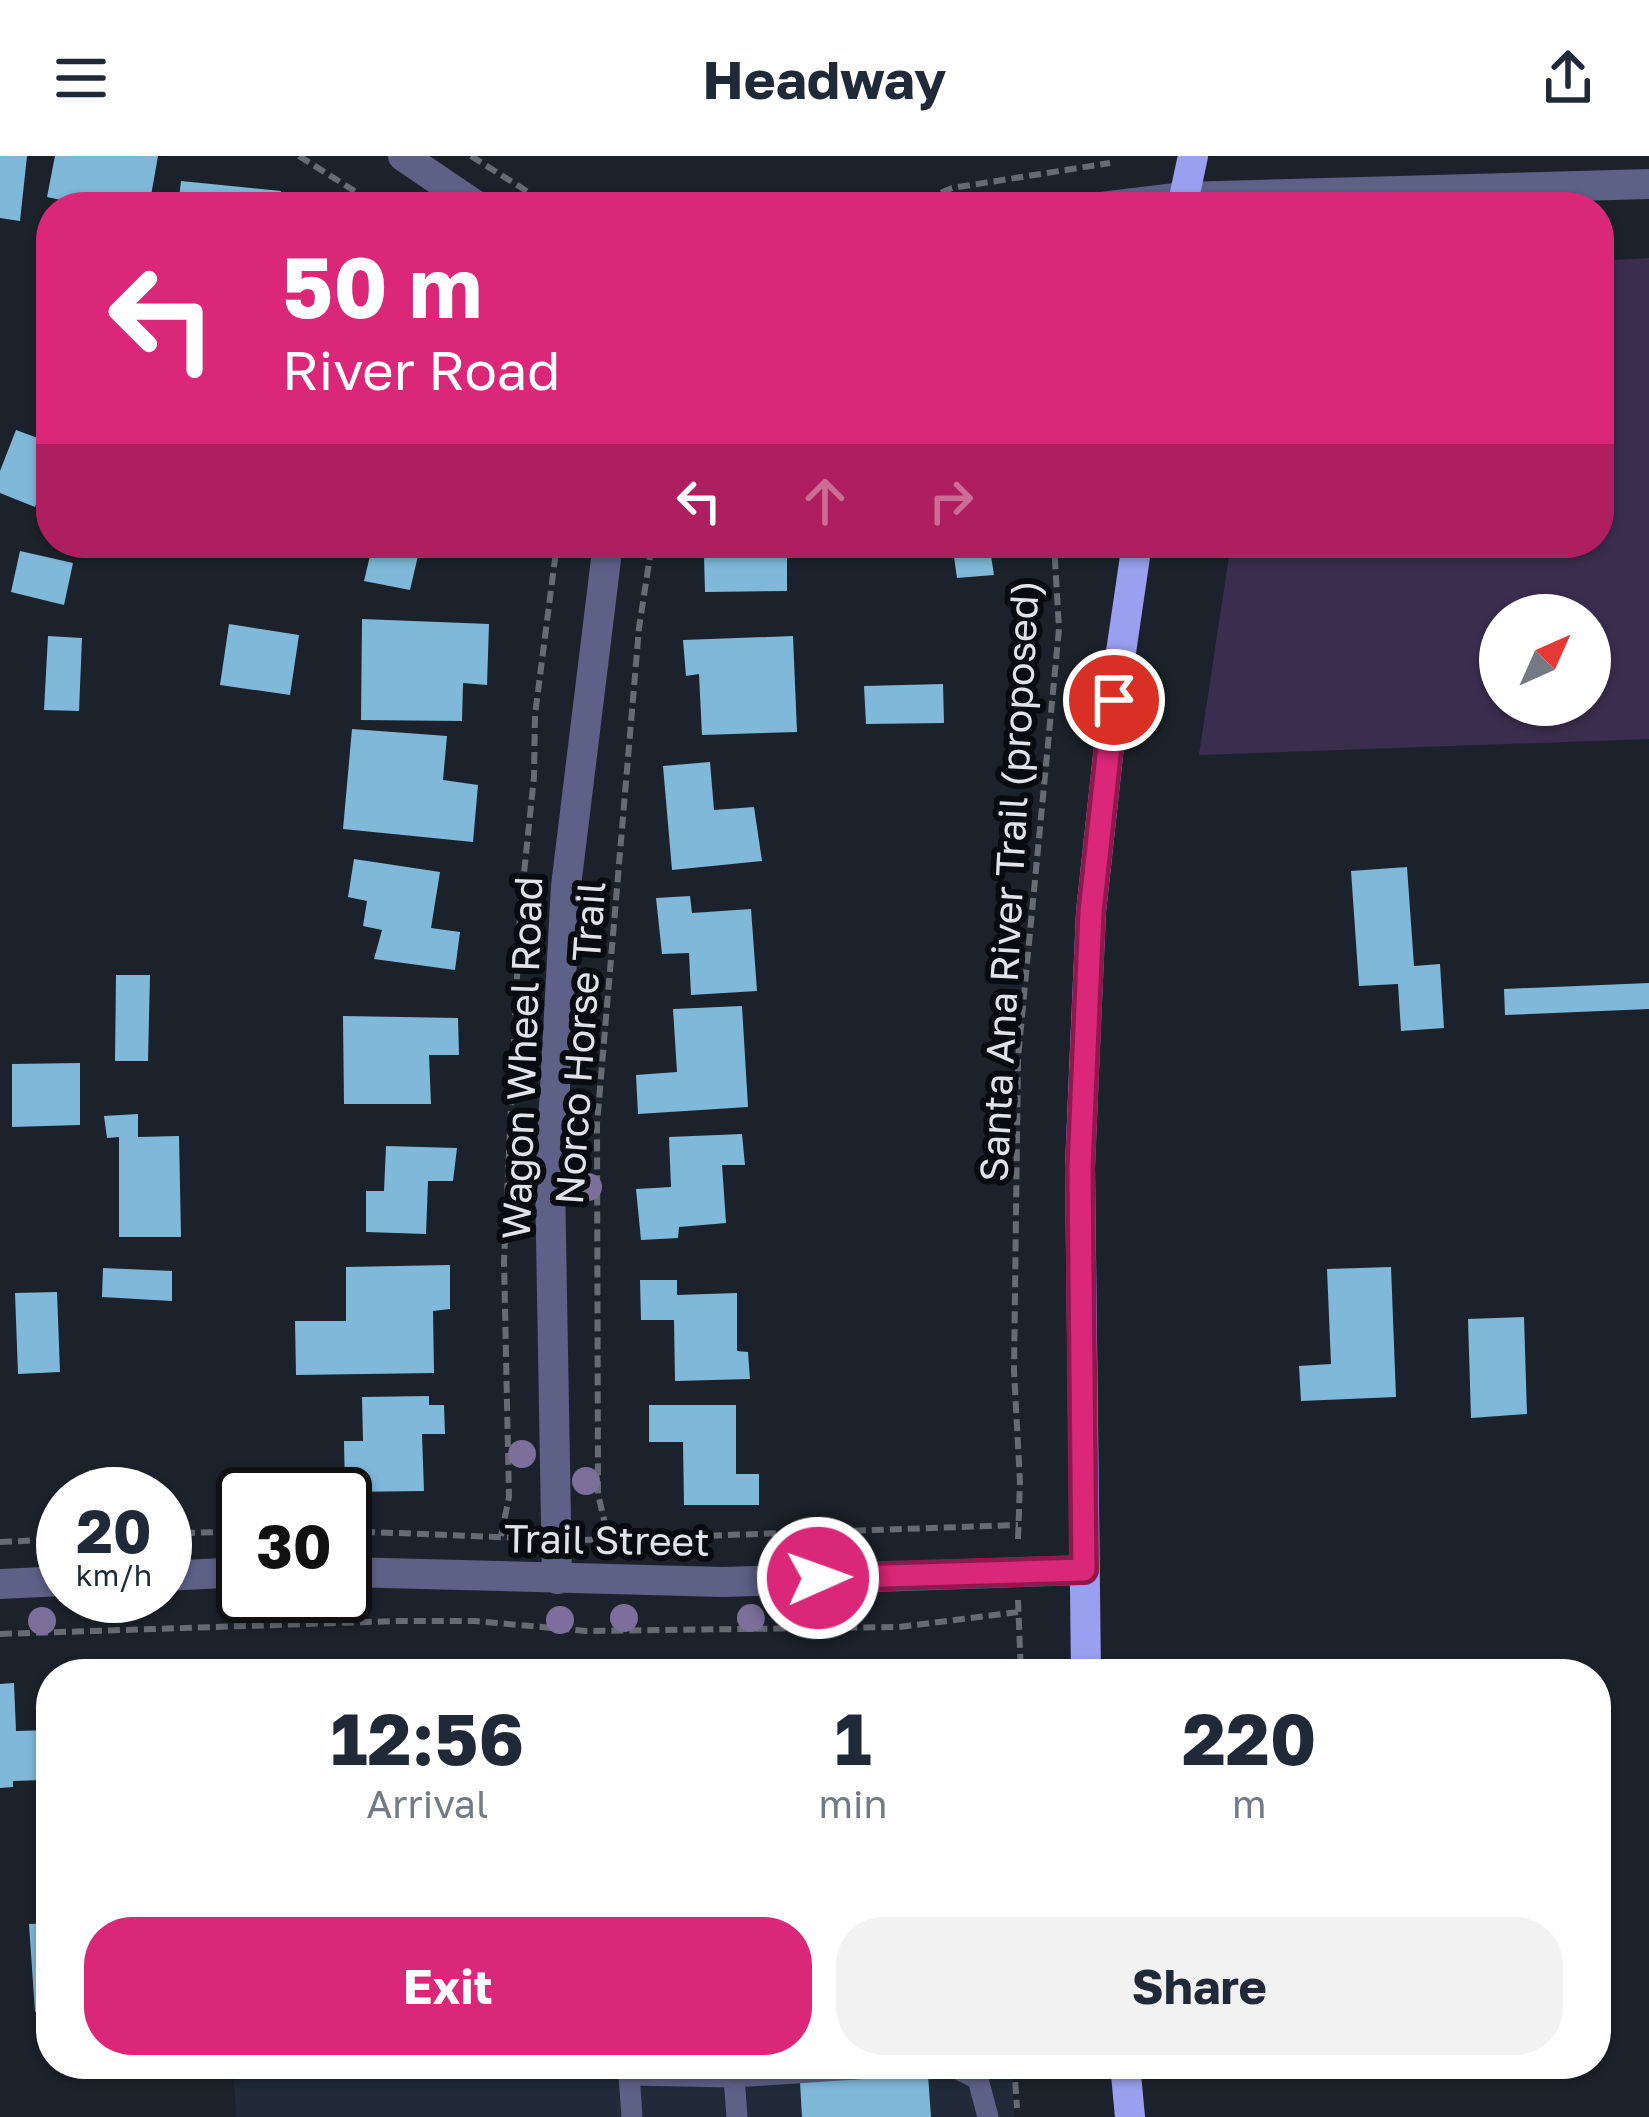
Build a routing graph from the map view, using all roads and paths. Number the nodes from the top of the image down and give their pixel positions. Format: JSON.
{"nodes":[{"id":1,"x":298,"y":156,"type":"edge"},
{"id":2,"x":403,"y":156,"type":"edge"},
{"id":3,"x":471,"y":156,"type":"edge"},
{"id":4,"x":1193,"y":156,"type":"edge"},
{"id":5,"x":1110,"y":163,"type":"dead end"},
{"id":6,"x":1649,"y":184,"type":"edge"},
{"id":7,"x":356,"y":192,"type":"edge"},
{"id":8,"x":456,"y":192,"type":"edge"},
{"id":9,"x":528,"y":192,"type":"edge"},
{"id":10,"x":943,"y":192,"type":"edge"},
{"id":11,"x":1185,"y":192,"type":"edge"},
{"id":12,"x":1442,"y":192,"type":"edge"},
{"id":13,"x":555,"y":558,"type":"edge"},
{"id":14,"x":606,"y":558,"type":"edge"},
{"id":15,"x":650,"y":558,"type":"edge"},
{"id":16,"x":1055,"y":558,"type":"edge"},
{"id":17,"x":1135,"y":558,"type":"edge"},
{"id":18,"x":1018,"y":1510,"type":"dead end"},
{"id":19,"x":1018,"y":1525,"type":"dead end"},
{"id":20,"x":372,"y":1532,"type":"edge"},
{"id":21,"x":501,"y":1536,"type":"junction"},
{"id":22,"x":36,"y":1540,"type":"edge"},
{"id":23,"x":620,"y":1540,"type":"junction"},
{"id":24,"x":558,"y":1541,"type":"junction"},
{"id":25,"x":0,"y":1542,"type":"edge"},
{"id":26,"x":1084,"y":1570,"type":"junction"},
{"id":27,"x":372,"y":1573,"type":"edge"},
{"id":28,"x":557,"y":1579,"type":"junction"},
{"id":29,"x":36,"y":1582,"type":"edge"},
{"id":30,"x":0,"y":1584,"type":"edge"},
{"id":31,"x":1018,"y":1612,"type":"dead end"},
{"id":32,"x":0,"y":1634,"type":"edge"},
{"id":33,"x":1087,"y":1659,"type":"edge"},
{"id":34,"x":629,"y":2079,"type":"edge"},
{"id":35,"x":734,"y":2079,"type":"edge"},
{"id":36,"x":978,"y":2079,"type":"edge"},
{"id":37,"x":1015,"y":2079,"type":"edge"},
{"id":38,"x":1126,"y":2079,"type":"edge"},
{"id":39,"x":632,"y":2117,"type":"edge"},
{"id":40,"x":736,"y":2117,"type":"edge"},
{"id":41,"x":988,"y":2117,"type":"edge"},
{"id":42,"x":1017,"y":2117,"type":"edge"},
{"id":43,"x":1130,"y":2117,"type":"edge"}],
"edges":[{"from":1,"to":7,"type":"path"},
{"from":2,"to":8,"type":"street"},
{"from":3,"to":9,"type":"path"},
{"from":4,"to":11,"type":"main road"},
{"from":5,"to":10,"type":"path"},
{"from":6,"to":12,"type":"street"},
{"from":13,"to":21,"type":"path","name":"Norco Horse Trail"},
{"from":14,"to":24,"type":"street","name":"Wagon Wheel Road"},
{"from":15,"to":23,"type":"path","name":"Norco Horse Trail"},
{"from":16,"to":18,"type":"path","name":"Santa Ana River Trail (proposed)"},
{"from":17,"to":26,"type":"main road"},
{"from":19,"to":23,"type":"path"},
{"from":20,"to":21,"type":"path"},
{"from":21,"to":24,"type":"path"},
{"from":22,"to":25,"type":"path"},
{"from":23,"to":24,"type":"path"},
{"from":24,"to":28,"type":"street","name":"Wagon Wheel Road"},
{"from":26,"to":28,"type":"street","name":"Trail Street"},
{"from":26,"to":33,"type":"main road"},
{"from":27,"to":28,"type":"street","name":"Trail Street"},
{"from":29,"to":30,"type":"street"},
{"from":31,"to":32,"type":"path"},
{"from":34,"to":39,"type":"lane"},
{"from":35,"to":40,"type":"lane"},
{"from":36,"to":41,"type":"lane"},
{"from":37,"to":42,"type":"path"},
{"from":38,"to":43,"type":"main road"}]}
